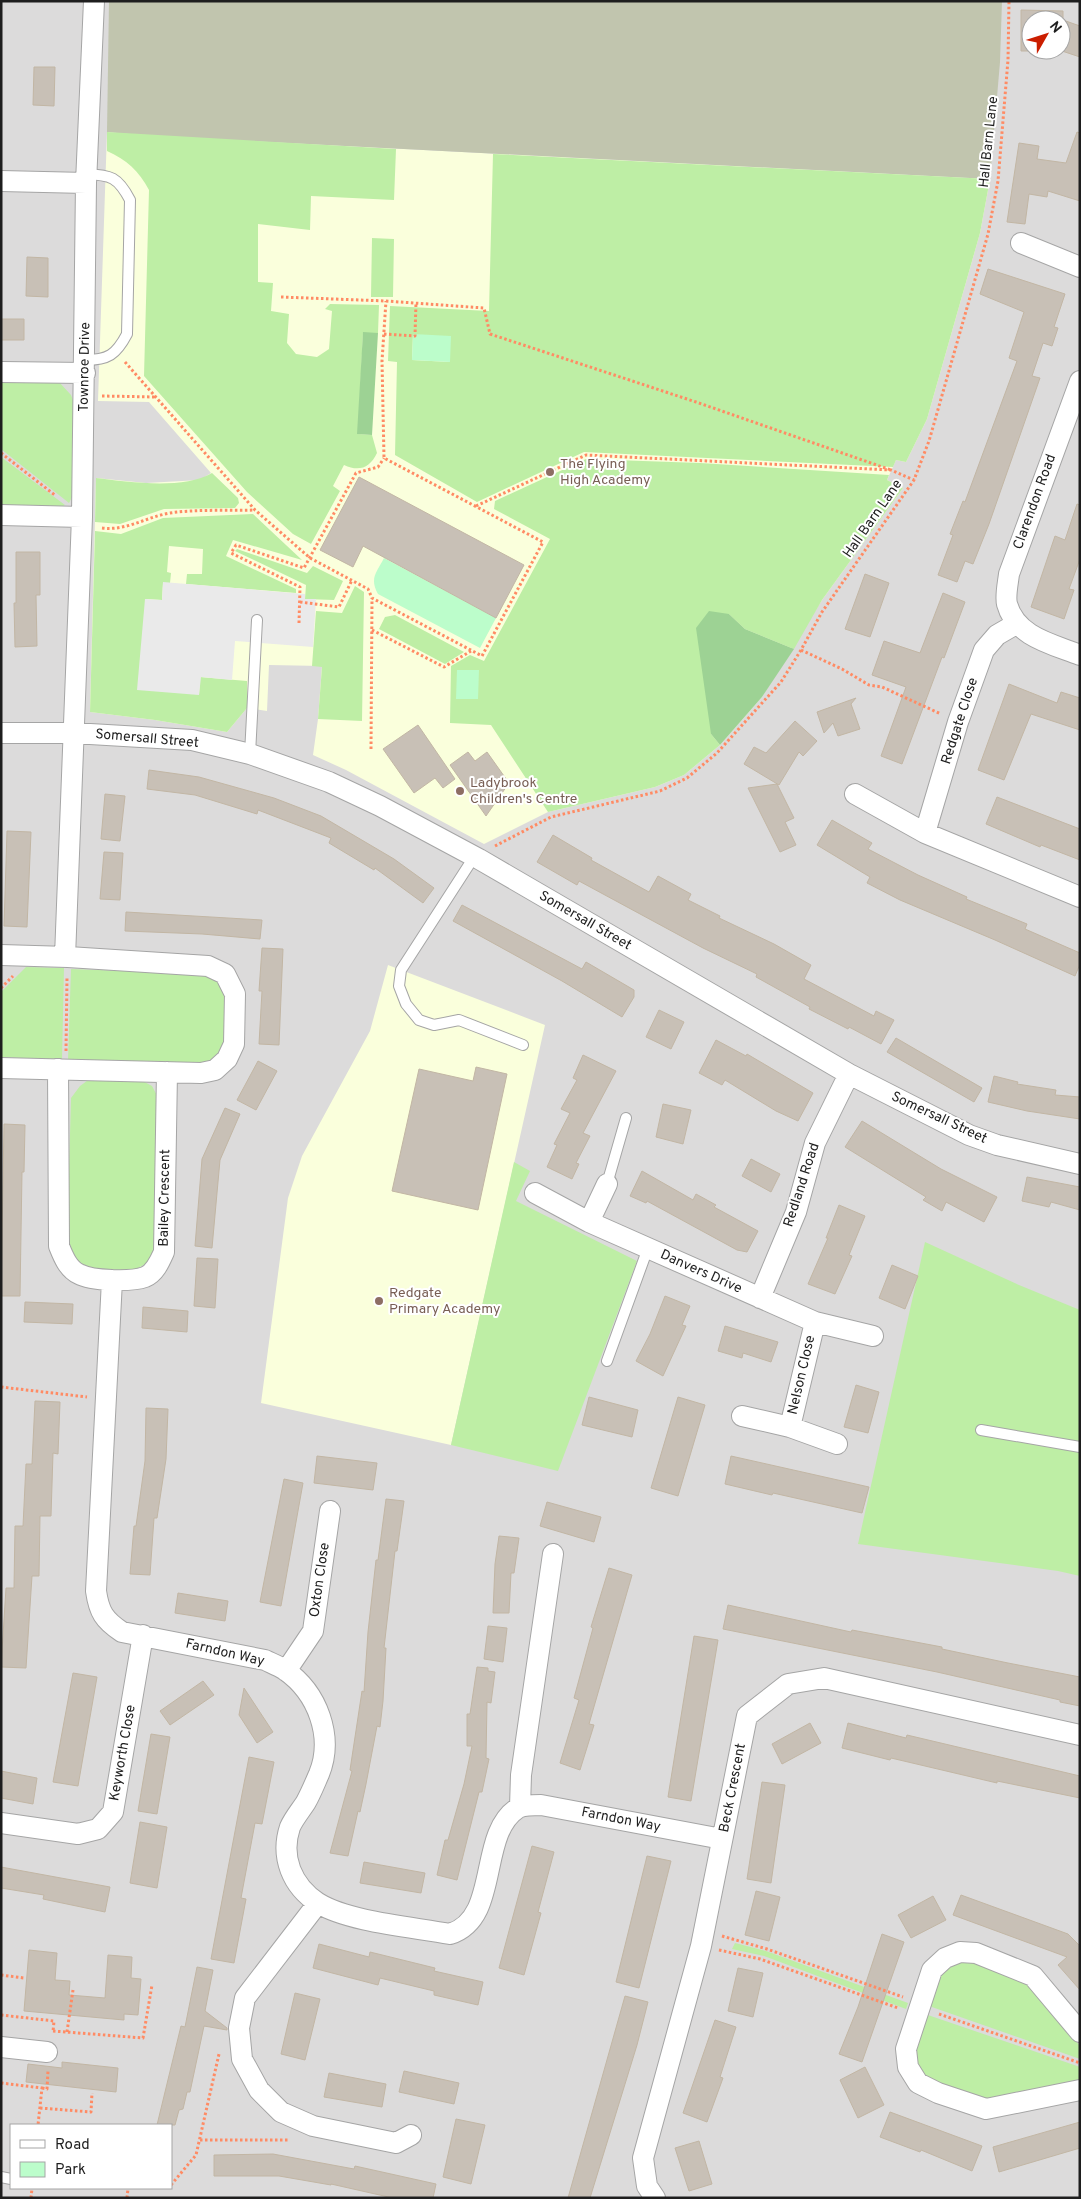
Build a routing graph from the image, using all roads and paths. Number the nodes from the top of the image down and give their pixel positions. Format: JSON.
{"nodes":[{"id":1,"x":94,"y":1,"type":"edge"},
{"id":2,"x":1009,"y":1,"type":"edge"},
{"id":3,"x":86,"y":179,"type":"junction"},
{"id":4,"x":1,"y":181,"type":"edge"},
{"id":5,"x":1021,"y":243,"type":"dead end"},
{"id":6,"x":1080,"y":267,"type":"edge"},
{"id":7,"x":281,"y":297,"type":"dead end"},
{"id":8,"x":386,"y":301,"type":"junction"},
{"id":9,"x":416,"y":302,"type":"junction"},
{"id":10,"x":384,"y":334,"type":"junction"},
{"id":11,"x":116,"y":352,"type":"junction"},
{"id":12,"x":85,"y":367,"type":"junction"},
{"id":13,"x":1,"y":372,"type":"edge"},
{"id":14,"x":1080,"y":380,"type":"edge"},
{"id":15,"x":84,"y":395,"type":"junction"},
{"id":16,"x":156,"y":398,"type":"junction"},
{"id":17,"x":1,"y":453,"type":"edge"},
{"id":18,"x":384,"y":458,"type":"junction"},
{"id":19,"x":891,"y":470,"type":"junction"},
{"id":20,"x":914,"y":480,"type":"junction"},
{"id":21,"x":475,"y":507,"type":"junction"},
{"id":22,"x":255,"y":510,"type":"junction"},
{"id":23,"x":1,"y":515,"type":"edge"},
{"id":24,"x":81,"y":521,"type":"junction"},
{"id":25,"x":310,"y":558,"type":"junction"},
{"id":26,"x":352,"y":580,"type":"junction"},
{"id":27,"x":372,"y":598,"type":"junction"},
{"id":28,"x":300,"y":602,"type":"junction"},
{"id":29,"x":257,"y":620,"type":"dead end"},
{"id":30,"x":300,"y":623,"type":"dead end"},
{"id":31,"x":1016,"y":624,"type":"junction"},
{"id":32,"x":372,"y":630,"type":"junction"},
{"id":33,"x":801,"y":650,"type":"junction"},
{"id":34,"x":472,"y":651,"type":"junction"},
{"id":35,"x":1080,"y":655,"type":"edge"},
{"id":36,"x":958,"y":722,"type":"junction"},
{"id":37,"x":1,"y":732,"type":"edge"},
{"id":38,"x":73,"y":733,"type":"junction"},
{"id":39,"x":371,"y":749,"type":"dead end"},
{"id":40,"x":250,"y":754,"type":"junction"},
{"id":41,"x":855,"y":794,"type":"dead end"},
{"id":42,"x":925,"y":833,"type":"junction"},
{"id":43,"x":476,"y":858,"type":"junction"},
{"id":44,"x":1080,"y":897,"type":"edge"},
{"id":45,"x":1,"y":955,"type":"edge"},
{"id":46,"x":67,"y":957,"type":"junction"},
{"id":47,"x":523,"y":1045,"type":"dead end"},
{"id":48,"x":1,"y":1068,"type":"edge"},
{"id":49,"x":62,"y":1069,"type":"junction"},
{"id":50,"x":167,"y":1072,"type":"junction"},
{"id":51,"x":849,"y":1074,"type":"junction"},
{"id":52,"x":626,"y":1118,"type":"dead end"},
{"id":53,"x":1080,"y":1164,"type":"edge"},
{"id":54,"x":607,"y":1184,"type":"joint"},
{"id":55,"x":535,"y":1193,"type":"dead end"},
{"id":56,"x":589,"y":1222,"type":"junction"},
{"id":57,"x":648,"y":1248,"type":"junction"},
{"id":58,"x":112,"y":1280,"type":"junction"},
{"id":59,"x":760,"y":1298,"type":"junction"},
{"id":60,"x":815,"y":1322,"type":"junction"},
{"id":61,"x":872,"y":1336,"type":"dead end"},
{"id":62,"x":607,"y":1361,"type":"dead end"},
{"id":63,"x":1,"y":1387,"type":"edge"},
{"id":64,"x":105,"y":1400,"type":"junction"},
{"id":65,"x":742,"y":1416,"type":"dead end"},
{"id":66,"x":790,"y":1427,"type":"junction"},
{"id":67,"x":981,"y":1430,"type":"dead end"},
{"id":68,"x":837,"y":1444,"type":"dead end"},
{"id":69,"x":1080,"y":1447,"type":"edge"},
{"id":70,"x":330,"y":1511,"type":"dead end"},
{"id":71,"x":553,"y":1554,"type":"dead end"},
{"id":72,"x":143,"y":1635,"type":"junction"},
{"id":73,"x":286,"y":1670,"type":"junction"},
{"id":74,"x":1080,"y":1736,"type":"edge"},
{"id":75,"x":520,"y":1807,"type":"junction"},
{"id":76,"x":1,"y":1823,"type":"edge"},
{"id":77,"x":722,"y":1839,"type":"junction"},
{"id":78,"x":318,"y":1903,"type":"junction"},
{"id":79,"x":703,"y":1939,"type":"junction"},
{"id":80,"x":1,"y":1975,"type":"edge"},
{"id":81,"x":24,"y":1978,"type":"dead end"},
{"id":82,"x":152,"y":1985,"type":"dead end"},
{"id":83,"x":73,"y":1990,"type":"dead end"},
{"id":84,"x":919,"y":2008,"type":"junction"},
{"id":85,"x":53,"y":2031,"type":"dead end"},
{"id":86,"x":67,"y":2032,"type":"junction"},
{"id":87,"x":1080,"y":2032,"type":"edge"},
{"id":88,"x":221,"y":2046,"type":"dead end"},
{"id":89,"x":1,"y":2047,"type":"edge"},
{"id":90,"x":47,"y":2052,"type":"dead end"},
{"id":91,"x":1080,"y":2063,"type":"edge"},
{"id":92,"x":1,"y":2083,"type":"edge"},
{"id":93,"x":1080,"y":2090,"type":"edge"},
{"id":94,"x":92,"y":2093,"type":"dead end"},
{"id":95,"x":40,"y":2108,"type":"junction"},
{"id":96,"x":38,"y":2124,"type":"edge"},
{"id":97,"x":411,"y":2135,"type":"dead end"},
{"id":98,"x":298,"y":2139,"type":"dead end"},
{"id":99,"x":200,"y":2140,"type":"junction"},
{"id":100,"x":172,"y":2184,"type":"edge"},
{"id":101,"x":655,"y":2198,"type":"edge"}],
"edges":[{"from":1,"to":3,"type":"street","name":"Townroe Drive"},
{"from":2,"to":20,"type":"path","name":"Hall Barn Lane"},
{"from":3,"to":4,"type":"street"},
{"from":3,"to":11,"type":"lane"},
{"from":3,"to":12,"type":"street","name":"Townroe Drive"},
{"from":5,"to":6,"type":"street"},
{"from":7,"to":8,"type":"path"},
{"from":8,"to":9,"type":"path"},
{"from":8,"to":10,"type":"path"},
{"from":9,"to":10,"type":"path"},
{"from":9,"to":19,"type":"path"},
{"from":10,"to":18,"type":"path"},
{"from":11,"to":12,"type":"lane"},
{"from":11,"to":16,"type":"path"},
{"from":12,"to":13,"type":"street"},
{"from":12,"to":15,"type":"street","name":"Townroe Drive"},
{"from":14,"to":31,"type":"street","name":"Clarendon Road"},
{"from":15,"to":16,"type":"path"},
{"from":15,"to":24,"type":"street","name":"Townroe Drive"},
{"from":16,"to":22,"type":"path"},
{"from":17,"to":24,"type":"path"},
{"from":18,"to":21,"type":"path"},
{"from":18,"to":25,"type":"path"},
{"from":19,"to":20,"type":"path"},
{"from":19,"to":21,"type":"path"},
{"from":20,"to":33,"type":"path","name":"Hall Barn Lane"},
{"from":21,"to":34,"type":"path"},
{"from":22,"to":24,"type":"path"},
{"from":22,"to":25,"type":"path"},
{"from":23,"to":24,"type":"street"},
{"from":24,"to":38,"type":"street","name":"Townroe Drive"},
{"from":25,"to":26,"type":"path"},
{"from":25,"to":28,"type":"path"},
{"from":26,"to":27,"type":"path"},
{"from":26,"to":28,"type":"path"},
{"from":27,"to":32,"type":"path"},
{"from":27,"to":34,"type":"path"},
{"from":28,"to":30,"type":"path"},
{"from":29,"to":40,"type":"lane"},
{"from":31,"to":35,"type":"street"},
{"from":31,"to":36,"type":"street","name":"Redgate Close"},
{"from":32,"to":34,"type":"path"},
{"from":32,"to":39,"type":"path"},
{"from":33,"to":36,"type":"path"},
{"from":33,"to":43,"type":"path","name":"Hall Barn Lane"},
{"from":36,"to":42,"type":"street","name":"Redgate Close"},
{"from":37,"to":38,"type":"street","name":"Somersall Street"},
{"from":38,"to":40,"type":"street","name":"Somersall Street"},
{"from":38,"to":46,"type":"street","name":"Townroe Drive"},
{"from":40,"to":43,"type":"street","name":"Somersall Street"},
{"from":41,"to":42,"type":"street"},
{"from":42,"to":44,"type":"street"},
{"from":43,"to":47,"type":"lane"},
{"from":43,"to":51,"type":"street","name":"Somersall Street"},
{"from":45,"to":46,"type":"street"},
{"from":46,"to":49,"type":"path"},
{"from":46,"to":50,"type":"street"},
{"from":48,"to":49,"type":"street"},
{"from":49,"to":50,"type":"street"},
{"from":49,"to":58,"type":"street","name":"Bailey Crescent"},
{"from":50,"to":58,"type":"street","name":"Bailey Crescent"},
{"from":51,"to":53,"type":"street","name":"Somersall Street"},
{"from":51,"to":59,"type":"street","name":"Redland Road"},
{"from":52,"to":54,"type":"lane"},
{"from":54,"to":56,"type":"street"},
{"from":55,"to":56,"type":"street","name":"Danvers Drive"},
{"from":56,"to":57,"type":"street","name":"Danvers Drive"},
{"from":57,"to":59,"type":"street","name":"Danvers Drive"},
{"from":57,"to":62,"type":"lane"},
{"from":58,"to":64,"type":"street","name":"Farndon Way"},
{"from":59,"to":60,"type":"street","name":"Danvers Drive"},
{"from":60,"to":61,"type":"street","name":"Danvers Drive"},
{"from":60,"to":66,"type":"street","name":"Nelson Close"},
{"from":63,"to":64,"type":"path"},
{"from":64,"to":72,"type":"street","name":"Farndon Way"},
{"from":65,"to":66,"type":"street","name":"Nelson Close"},
{"from":66,"to":68,"type":"street","name":"Nelson Close"},
{"from":67,"to":69,"type":"lane"},
{"from":70,"to":73,"type":"street","name":"Oxton Close"},
{"from":71,"to":75,"type":"street"},
{"from":72,"to":73,"type":"street","name":"Farndon Way"},
{"from":72,"to":76,"type":"street","name":"Keyworth Close"},
{"from":73,"to":78,"type":"street","name":"Farndon Way"},
{"from":74,"to":77,"type":"street","name":"Beck Crescent"},
{"from":75,"to":77,"type":"street","name":"Farndon Way"},
{"from":75,"to":78,"type":"street","name":"Farndon Way"},
{"from":77,"to":79,"type":"street","name":"Beck Crescent"},
{"from":78,"to":97,"type":"street"},
{"from":79,"to":84,"type":"path"},
{"from":79,"to":84,"type":"path"},
{"from":79,"to":101,"type":"street","name":"Beck Crescent"},
{"from":80,"to":81,"type":"path"},
{"from":82,"to":86,"type":"path"},
{"from":83,"to":86,"type":"path"},
{"from":84,"to":87,"type":"street"},
{"from":84,"to":91,"type":"path"},
{"from":84,"to":93,"type":"street"},
{"from":85,"to":86,"type":"path"},
{"from":88,"to":99,"type":"path"},
{"from":89,"to":90,"type":"street"},
{"from":92,"to":95,"type":"path"},
{"from":94,"to":95,"type":"path"},
{"from":95,"to":96,"type":"path"},
{"from":98,"to":99,"type":"path"},
{"from":99,"to":100,"type":"path"}]}
